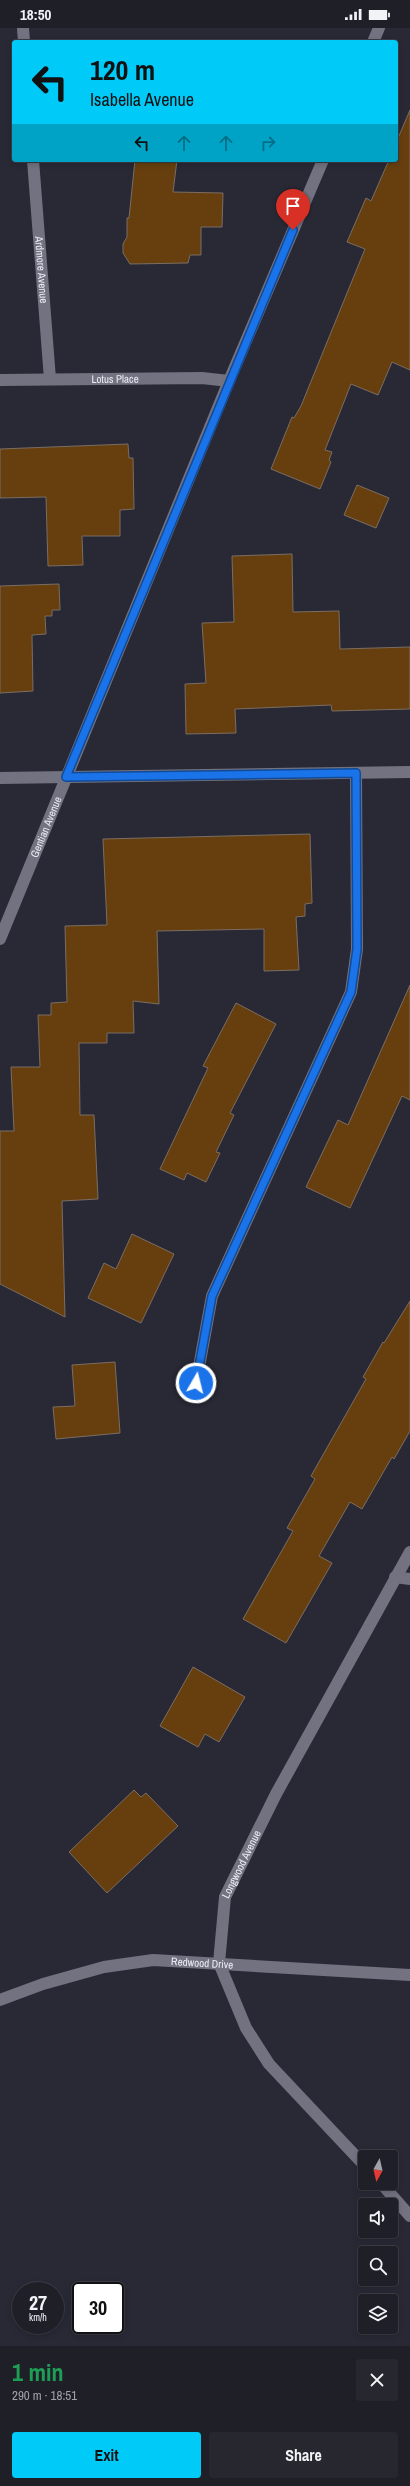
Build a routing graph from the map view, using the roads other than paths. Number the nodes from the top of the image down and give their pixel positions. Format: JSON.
{"nodes":[{"id":1,"x":23,"y":28,"type":"edge"},
{"id":2,"x":379,"y":28,"type":"edge"},
{"id":3,"x":24,"y":40,"type":"edge"},
{"id":4,"x":374,"y":40,"type":"edge"},
{"id":5,"x":33,"y":162,"type":"edge"},
{"id":6,"x":322,"y":162,"type":"edge"},
{"id":7,"x":50,"y":379,"type":"junction"},
{"id":8,"x":0,"y":380,"type":"edge"},
{"id":9,"x":229,"y":381,"type":"junction"},
{"id":10,"x":410,"y":772,"type":"edge"},
{"id":11,"x":356,"y":773,"type":"junction"},
{"id":12,"x":66,"y":777,"type":"junction"},
{"id":13,"x":0,"y":778,"type":"edge"},
{"id":14,"x":0,"y":940,"type":"edge"},
{"id":15,"x":196,"y":1383,"type":"dead end"},
{"id":16,"x":410,"y":1552,"type":"edge"},
{"id":17,"x":395,"y":1577,"type":"junction"},
{"id":18,"x":410,"y":1579,"type":"edge"},
{"id":19,"x":220,"y":1964,"type":"junction"},
{"id":20,"x":410,"y":1975,"type":"edge"},
{"id":21,"x":0,"y":2000,"type":"edge"},
{"id":22,"x":358,"y":2159,"type":"edge"},
{"id":23,"x":387,"y":2190,"type":"edge"},
{"id":24,"x":410,"y":2216,"type":"edge"}],
"edges":[{"from":1,"to":3,"type":"street"},
{"from":2,"to":4,"type":"street"},
{"from":5,"to":7,"type":"street","name":"Ardmore Avenue"},
{"from":6,"to":9,"type":"street","name":"Gentian Avenue"},
{"from":7,"to":8,"type":"street","name":"Lotus Place"},
{"from":7,"to":9,"type":"street","name":"Lotus Place"},
{"from":9,"to":12,"type":"street","name":"Gentian Avenue"},
{"from":10,"to":11,"type":"street"},
{"from":11,"to":12,"type":"street"},
{"from":11,"to":15,"type":"street"},
{"from":12,"to":13,"type":"street"},
{"from":12,"to":14,"type":"street","name":"Gentian Avenue"},
{"from":16,"to":17,"type":"street","name":"Longwood Avenue"},
{"from":17,"to":18,"type":"street"},
{"from":17,"to":19,"type":"street","name":"Longwood Avenue"},
{"from":19,"to":20,"type":"street","name":"Redwood Drive"},
{"from":19,"to":21,"type":"street","name":"Redwood Drive"},
{"from":19,"to":22,"type":"street","name":"Longwood Avenue"},
{"from":23,"to":24,"type":"street"}]}
